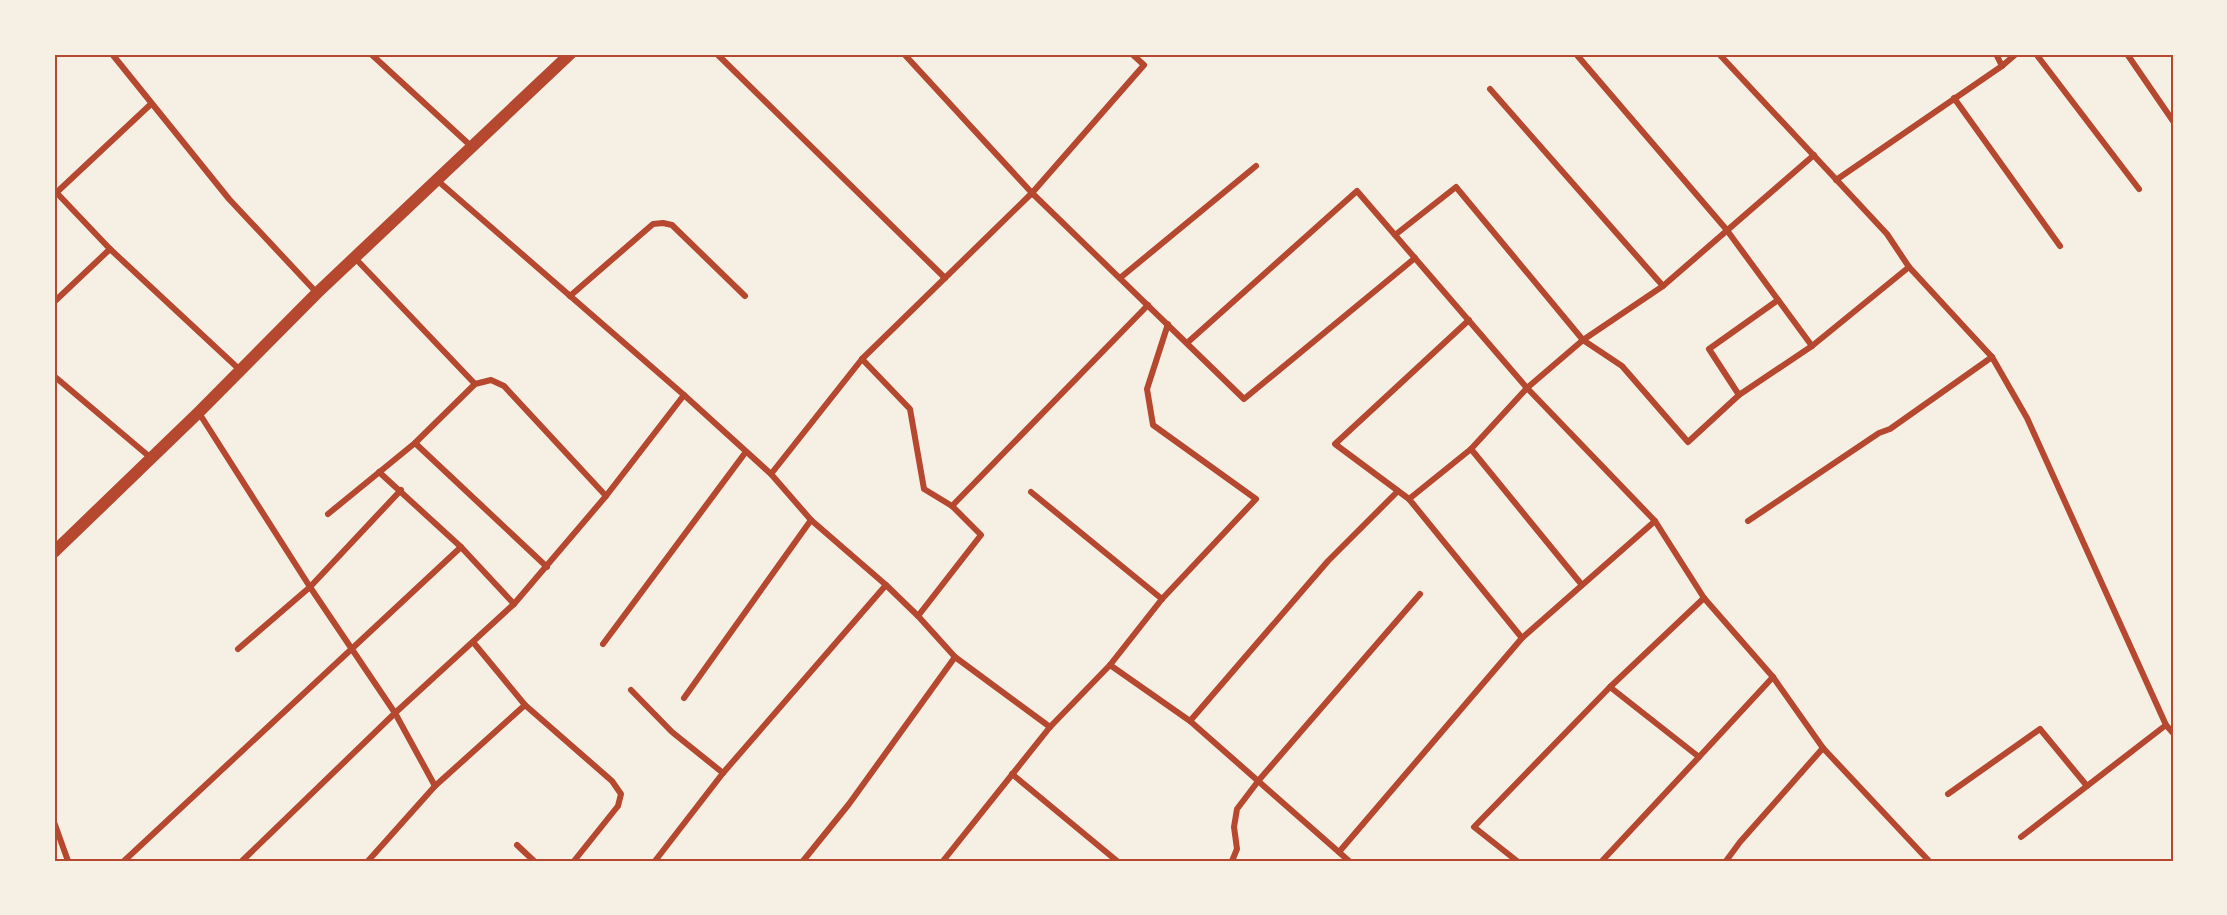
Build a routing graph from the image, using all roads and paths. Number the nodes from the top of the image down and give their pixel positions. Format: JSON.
{"nodes":[{"id":1,"x":112,"y":54,"type":"edge"},
{"id":2,"x":371,"y":54,"type":"edge"},
{"id":3,"x":570,"y":54,"type":"edge"},
{"id":4,"x":717,"y":54,"type":"edge"},
{"id":5,"x":904,"y":54,"type":"edge"},
{"id":6,"x":1132,"y":54,"type":"edge"},
{"id":7,"x":1575,"y":54,"type":"edge"},
{"id":8,"x":1719,"y":54,"type":"edge"},
{"id":9,"x":1996,"y":54,"type":"edge"},
{"id":10,"x":2016,"y":54,"type":"edge"},
{"id":11,"x":2036,"y":54,"type":"edge"},
{"id":12,"x":2127,"y":54,"type":"edge"},
{"id":13,"x":2002,"y":66,"type":"junction"},
{"id":14,"x":1490,"y":89,"type":"dead end"},
{"id":15,"x":1954,"y":98,"type":"junction"},
{"id":16,"x":151,"y":104,"type":"junction"},
{"id":17,"x":2173,"y":121,"type":"edge"},
{"id":18,"x":472,"y":148,"type":"junction"},
{"id":19,"x":1814,"y":155,"type":"junction"},
{"id":20,"x":1256,"y":166,"type":"dead end"},
{"id":21,"x":1836,"y":180,"type":"junction"},
{"id":22,"x":438,"y":181,"type":"junction"},
{"id":23,"x":2139,"y":189,"type":"dead end"},
{"id":24,"x":55,"y":192,"type":"edge"},
{"id":25,"x":1032,"y":192,"type":"junction"},
{"id":26,"x":1726,"y":229,"type":"junction"},
{"id":27,"x":1395,"y":235,"type":"junction"},
{"id":28,"x":2061,"y":246,"type":"dead end"},
{"id":29,"x":110,"y":249,"type":"junction"},
{"id":30,"x":355,"y":258,"type":"junction"},
{"id":31,"x":1415,"y":258,"type":"junction"},
{"id":32,"x":1909,"y":267,"type":"junction"},
{"id":33,"x":945,"y":278,"type":"junction"},
{"id":34,"x":1120,"y":278,"type":"junction"},
{"id":35,"x":1663,"y":286,"type":"junction"},
{"id":36,"x":316,"y":293,"type":"junction"},
{"id":37,"x":570,"y":296,"type":"junction"},
{"id":38,"x":745,"y":296,"type":"dead end"},
{"id":39,"x":1778,"y":300,"type":"junction"},
{"id":40,"x":54,"y":302,"type":"edge"},
{"id":41,"x":1148,"y":305,"type":"junction"},
{"id":42,"x":1469,"y":320,"type":"junction"},
{"id":43,"x":1168,"y":324,"type":"junction"},
{"id":44,"x":1583,"y":340,"type":"junction"},
{"id":45,"x":1187,"y":343,"type":"junction"},
{"id":46,"x":1812,"y":346,"type":"junction"},
{"id":47,"x":1992,"y":357,"type":"junction"},
{"id":48,"x":862,"y":359,"type":"junction"},
{"id":49,"x":240,"y":370,"type":"junction"},
{"id":50,"x":54,"y":376,"type":"edge"},
{"id":51,"x":475,"y":384,"type":"junction"},
{"id":52,"x":1527,"y":388,"type":"junction"},
{"id":53,"x":684,"y":395,"type":"junction"},
{"id":54,"x":1739,"y":395,"type":"junction"},
{"id":55,"x":199,"y":412,"type":"junction"},
{"id":56,"x":415,"y":443,"type":"junction"},
{"id":57,"x":1471,"y":449,"type":"junction"},
{"id":58,"x":745,"y":453,"type":"junction"},
{"id":59,"x":151,"y":458,"type":"junction"},
{"id":60,"x":379,"y":472,"type":"junction"},
{"id":61,"x":771,"y":474,"type":"junction"},
{"id":62,"x":401,"y":490,"type":"junction"},
{"id":63,"x":1398,"y":491,"type":"junction"},
{"id":64,"x":1031,"y":492,"type":"dead end"},
{"id":65,"x":606,"y":496,"type":"junction"},
{"id":66,"x":1409,"y":498,"type":"junction"},
{"id":67,"x":952,"y":506,"type":"junction"},
{"id":68,"x":328,"y":514,"type":"dead end"},
{"id":69,"x":811,"y":520,"type":"junction"},
{"id":70,"x":1655,"y":521,"type":"junction"},
{"id":71,"x":1748,"y":521,"type":"dead end"},
{"id":72,"x":461,"y":547,"type":"junction"},
{"id":73,"x":54,"y":552,"type":"edge"},
{"id":74,"x":547,"y":567,"type":"junction"},
{"id":75,"x":886,"y":585,"type":"junction"},
{"id":76,"x":1582,"y":585,"type":"junction"},
{"id":77,"x":310,"y":587,"type":"junction"},
{"id":78,"x":1420,"y":594,"type":"dead end"},
{"id":79,"x":1704,"y":598,"type":"junction"},
{"id":80,"x":1162,"y":599,"type":"junction"},
{"id":81,"x":514,"y":604,"type":"junction"},
{"id":82,"x":918,"y":616,"type":"junction"},
{"id":83,"x":1522,"y":638,"type":"junction"},
{"id":84,"x":473,"y":642,"type":"junction"},
{"id":85,"x":603,"y":644,"type":"dead end"},
{"id":86,"x":238,"y":649,"type":"dead end"},
{"id":87,"x":351,"y":649,"type":"junction"},
{"id":88,"x":955,"y":657,"type":"junction"},
{"id":89,"x":1110,"y":665,"type":"junction"},
{"id":90,"x":1773,"y":677,"type":"junction"},
{"id":91,"x":1610,"y":687,"type":"junction"},
{"id":92,"x":631,"y":690,"type":"dead end"},
{"id":93,"x":684,"y":698,"type":"dead end"},
{"id":94,"x":525,"y":705,"type":"junction"},
{"id":95,"x":395,"y":713,"type":"junction"},
{"id":96,"x":1190,"y":721,"type":"junction"},
{"id":97,"x":2166,"y":725,"type":"junction"},
{"id":98,"x":1050,"y":727,"type":"junction"},
{"id":99,"x":2173,"y":733,"type":"edge"},
{"id":100,"x":1823,"y":748,"type":"junction"},
{"id":101,"x":1700,"y":757,"type":"junction"},
{"id":102,"x":723,"y":773,"type":"junction"},
{"id":103,"x":1012,"y":774,"type":"junction"},
{"id":104,"x":1259,"y":780,"type":"junction"},
{"id":105,"x":435,"y":786,"type":"junction"},
{"id":106,"x":2087,"y":786,"type":"junction"},
{"id":107,"x":1948,"y":794,"type":"dead end"},
{"id":108,"x":54,"y":822,"type":"edge"},
{"id":109,"x":2021,"y":837,"type":"dead end"},
{"id":110,"x":516,"y":845,"type":"dead end"},
{"id":111,"x":1339,"y":852,"type":"junction"},
{"id":112,"x":68,"y":861,"type":"edge"},
{"id":113,"x":124,"y":861,"type":"edge"},
{"id":114,"x":242,"y":861,"type":"edge"},
{"id":115,"x":368,"y":861,"type":"edge"},
{"id":116,"x":534,"y":861,"type":"edge"},
{"id":117,"x":574,"y":861,"type":"edge"},
{"id":118,"x":655,"y":861,"type":"edge"},
{"id":119,"x":803,"y":861,"type":"edge"},
{"id":120,"x":943,"y":861,"type":"edge"},
{"id":121,"x":1117,"y":861,"type":"edge"},
{"id":122,"x":1232,"y":861,"type":"edge"},
{"id":123,"x":1349,"y":861,"type":"edge"},
{"id":124,"x":1517,"y":861,"type":"edge"},
{"id":125,"x":1602,"y":861,"type":"edge"},
{"id":126,"x":1726,"y":861,"type":"edge"},
{"id":127,"x":1929,"y":861,"type":"edge"}],
"edges":[{"from":1,"to":16,"type":"street"},
{"from":2,"to":18,"type":"street"},
{"from":3,"to":18,"type":"main road"},
{"from":4,"to":33,"type":"street"},
{"from":5,"to":25,"type":"street"},
{"from":6,"to":25,"type":"street"},
{"from":7,"to":26,"type":"street"},
{"from":8,"to":19,"type":"street"},
{"from":9,"to":13,"type":"street"},
{"from":10,"to":13,"type":"street"},
{"from":11,"to":23,"type":"street"},
{"from":12,"to":17,"type":"street"},
{"from":13,"to":15,"type":"street"},
{"from":14,"to":35,"type":"street"},
{"from":15,"to":21,"type":"street"},
{"from":15,"to":28,"type":"street"},
{"from":16,"to":24,"type":"street"},
{"from":16,"to":36,"type":"street"},
{"from":18,"to":22,"type":"main road"},
{"from":19,"to":21,"type":"street"},
{"from":19,"to":26,"type":"street"},
{"from":20,"to":34,"type":"street"},
{"from":21,"to":32,"type":"street"},
{"from":22,"to":30,"type":"main road"},
{"from":22,"to":37,"type":"street"},
{"from":24,"to":29,"type":"street"},
{"from":25,"to":33,"type":"street"},
{"from":25,"to":34,"type":"street"},
{"from":26,"to":35,"type":"street"},
{"from":26,"to":39,"type":"street"},
{"from":27,"to":31,"type":"street"},
{"from":27,"to":44,"type":"street"},
{"from":27,"to":45,"type":"street"},
{"from":29,"to":40,"type":"street"},
{"from":29,"to":49,"type":"street"},
{"from":30,"to":36,"type":"main road"},
{"from":30,"to":51,"type":"street"},
{"from":31,"to":42,"type":"street"},
{"from":31,"to":45,"type":"street"},
{"from":32,"to":46,"type":"street"},
{"from":32,"to":47,"type":"street"},
{"from":33,"to":48,"type":"street"},
{"from":34,"to":41,"type":"street"},
{"from":35,"to":44,"type":"street"},
{"from":36,"to":49,"type":"main road"},
{"from":37,"to":38,"type":"street"},
{"from":37,"to":53,"type":"street"},
{"from":39,"to":46,"type":"street"},
{"from":39,"to":54,"type":"street"},
{"from":41,"to":43,"type":"street"},
{"from":41,"to":67,"type":"street"},
{"from":42,"to":52,"type":"street"},
{"from":42,"to":63,"type":"street"},
{"from":43,"to":45,"type":"street"},
{"from":43,"to":80,"type":"street"},
{"from":44,"to":52,"type":"street"},
{"from":44,"to":54,"type":"street"},
{"from":46,"to":54,"type":"street"},
{"from":47,"to":71,"type":"street"},
{"from":47,"to":97,"type":"street"},
{"from":48,"to":61,"type":"street"},
{"from":48,"to":67,"type":"street"},
{"from":49,"to":55,"type":"main road"},
{"from":50,"to":59,"type":"street"},
{"from":51,"to":56,"type":"street"},
{"from":51,"to":65,"type":"street"},
{"from":52,"to":57,"type":"street"},
{"from":52,"to":70,"type":"street"},
{"from":53,"to":58,"type":"street"},
{"from":53,"to":65,"type":"street"},
{"from":55,"to":59,"type":"main road"},
{"from":55,"to":77,"type":"street"},
{"from":56,"to":60,"type":"street"},
{"from":56,"to":74,"type":"street"},
{"from":57,"to":66,"type":"street"},
{"from":57,"to":76,"type":"street"},
{"from":58,"to":61,"type":"street"},
{"from":58,"to":85,"type":"street"},
{"from":59,"to":73,"type":"main road"},
{"from":60,"to":62,"type":"street"},
{"from":60,"to":68,"type":"street"},
{"from":61,"to":69,"type":"street"},
{"from":62,"to":72,"type":"street"},
{"from":62,"to":77,"type":"street"},
{"from":63,"to":66,"type":"street"},
{"from":63,"to":96,"type":"street"},
{"from":64,"to":80,"type":"street"},
{"from":65,"to":74,"type":"street"},
{"from":66,"to":83,"type":"street"},
{"from":67,"to":82,"type":"street"},
{"from":69,"to":75,"type":"street"},
{"from":69,"to":93,"type":"street"},
{"from":70,"to":76,"type":"street"},
{"from":70,"to":79,"type":"street"},
{"from":72,"to":81,"type":"street"},
{"from":72,"to":87,"type":"street"},
{"from":74,"to":81,"type":"street"},
{"from":75,"to":82,"type":"street"},
{"from":75,"to":102,"type":"street"},
{"from":76,"to":83,"type":"street"},
{"from":77,"to":86,"type":"street"},
{"from":77,"to":87,"type":"street"},
{"from":78,"to":104,"type":"street"},
{"from":79,"to":90,"type":"street"},
{"from":79,"to":91,"type":"street"},
{"from":80,"to":89,"type":"street"},
{"from":81,"to":84,"type":"street"},
{"from":82,"to":88,"type":"street"},
{"from":83,"to":111,"type":"street"},
{"from":84,"to":94,"type":"street"},
{"from":84,"to":95,"type":"street"},
{"from":87,"to":95,"type":"street"},
{"from":87,"to":113,"type":"street"},
{"from":88,"to":98,"type":"street"},
{"from":88,"to":119,"type":"street"},
{"from":89,"to":96,"type":"street"},
{"from":89,"to":98,"type":"street"},
{"from":90,"to":100,"type":"street"},
{"from":90,"to":101,"type":"street"},
{"from":91,"to":101,"type":"street"},
{"from":91,"to":124,"type":"street"},
{"from":92,"to":102,"type":"street"},
{"from":94,"to":105,"type":"street"},
{"from":94,"to":117,"type":"street"},
{"from":95,"to":105,"type":"street"},
{"from":95,"to":114,"type":"street"},
{"from":96,"to":104,"type":"street"},
{"from":97,"to":99,"type":"street"},
{"from":97,"to":106,"type":"street"},
{"from":98,"to":103,"type":"street"},
{"from":100,"to":126,"type":"street"},
{"from":100,"to":127,"type":"street"},
{"from":101,"to":125,"type":"street"},
{"from":102,"to":118,"type":"street"},
{"from":103,"to":120,"type":"street"},
{"from":103,"to":121,"type":"street"},
{"from":104,"to":111,"type":"street"},
{"from":104,"to":122,"type":"street"},
{"from":105,"to":115,"type":"street"},
{"from":106,"to":107,"type":"street"},
{"from":106,"to":109,"type":"street"},
{"from":108,"to":112,"type":"street"},
{"from":110,"to":116,"type":"street"},
{"from":111,"to":123,"type":"street"}]}
